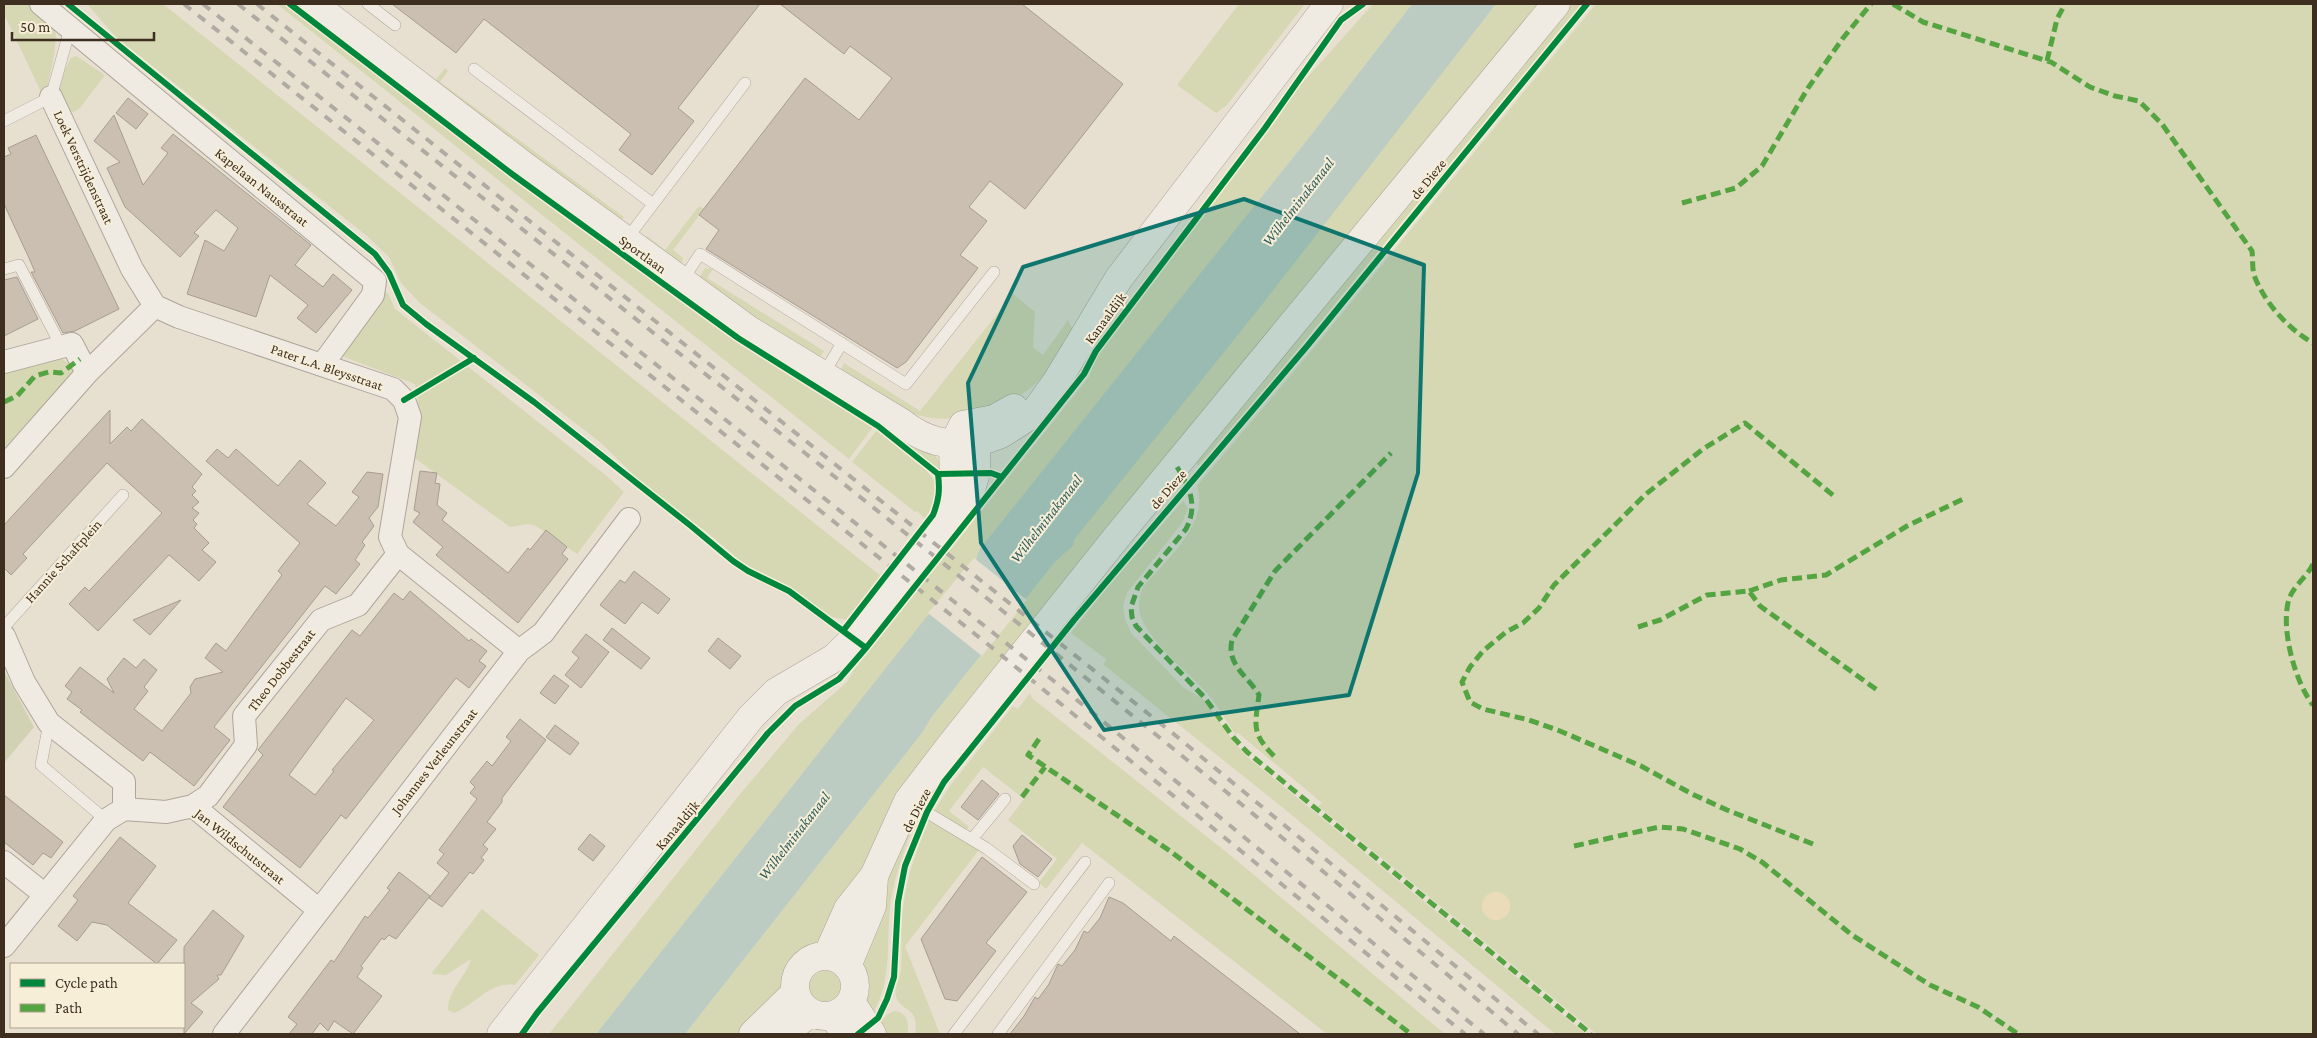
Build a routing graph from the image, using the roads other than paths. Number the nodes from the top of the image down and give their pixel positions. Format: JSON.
{"nodes":[{"id":1,"x":41,"y":4,"type":"edge"},
{"id":2,"x":313,"y":4,"type":"edge"},
{"id":3,"x":368,"y":4,"type":"edge"},
{"id":4,"x":1329,"y":4,"type":"edge"},
{"id":5,"x":1556,"y":4,"type":"edge"},
{"id":6,"x":395,"y":25,"type":"dead end"},
{"id":7,"x":70,"y":30,"type":"junction"},
{"id":8,"x":474,"y":69,"type":"dead end"},
{"id":9,"x":745,"y":83,"type":"dead end"},
{"id":10,"x":51,"y":97,"type":"junction"},
{"id":11,"x":4,"y":121,"type":"edge"},
{"id":12,"x":653,"y":204,"type":"junction"},
{"id":13,"x":626,"y":240,"type":"junction"},
{"id":14,"x":4,"y":270,"type":"edge"},
{"id":15,"x":994,"y":272,"type":"dead end"},
{"id":16,"x":682,"y":281,"type":"junction"},
{"id":17,"x":155,"y":306,"type":"junction"},
{"id":18,"x":842,"y":343,"type":"junction"},
{"id":19,"x":61,"y":346,"type":"junction"},
{"id":20,"x":4,"y":362,"type":"edge"},
{"id":21,"x":322,"y":365,"type":"junction"},
{"id":22,"x":87,"y":373,"type":"junction"},
{"id":23,"x":822,"y":375,"type":"junction"},
{"id":24,"x":964,"y":438,"type":"junction"},
{"id":25,"x":4,"y":467,"type":"edge"},
{"id":26,"x":123,"y":495,"type":"dead end"},
{"id":27,"x":629,"y":519,"type":"dead end"},
{"id":28,"x":398,"y":554,"type":"junction"},
{"id":29,"x":4,"y":627,"type":"edge"},
{"id":30,"x":4,"y":636,"type":"edge"},
{"id":31,"x":519,"y":651,"type":"junction"},
{"id":32,"x":49,"y":723,"type":"junction"},
{"id":33,"x":1005,"y":798,"type":"dead end"},
{"id":34,"x":908,"y":801,"type":"junction"},
{"id":35,"x":193,"y":806,"type":"junction"},
{"id":36,"x":115,"y":815,"type":"junction"},
{"id":37,"x":972,"y":839,"type":"junction"},
{"id":38,"x":4,"y":862,"type":"edge"},
{"id":39,"x":1085,"y":862,"type":"dead end"},
{"id":40,"x":1109,"y":883,"type":"dead end"},
{"id":41,"x":1034,"y":884,"type":"dead end"},
{"id":42,"x":44,"y":894,"type":"junction"},
{"id":43,"x":319,"y":910,"type":"junction"},
{"id":44,"x":4,"y":946,"type":"edge"},
{"id":45,"x":837,"y":961,"type":"junction"},
{"id":46,"x":827,"y":1012,"type":"edge"},
{"id":47,"x":224,"y":1034,"type":"edge"},
{"id":48,"x":501,"y":1034,"type":"edge"},
{"id":49,"x":753,"y":1034,"type":"edge"},
{"id":50,"x":783,"y":1034,"type":"edge"},
{"id":51,"x":872,"y":1034,"type":"edge"},
{"id":52,"x":954,"y":1034,"type":"edge"},
{"id":53,"x":998,"y":1034,"type":"edge"}],
"edges":[{"from":1,"to":7,"type":"street"},
{"from":2,"to":13,"type":"street","name":"Sportlaan"},
{"from":3,"to":6,"type":"lane"},
{"from":4,"to":24,"type":"street","name":"Kanaaldijk"},
{"from":5,"to":34,"type":"street","name":"de Dieze"},
{"from":7,"to":10,"type":"lane","name":"Loek Verstrijdenstraat"},
{"from":7,"to":21,"type":"street","name":"Kapelaan Nausstraat"},
{"from":8,"to":12,"type":"lane"},
{"from":9,"to":12,"type":"lane"},
{"from":10,"to":11,"type":"lane"},
{"from":10,"to":17,"type":"street","name":"Loek Verstrijdenstraat"},
{"from":12,"to":13,"type":"lane"},
{"from":13,"to":16,"type":"street","name":"Sportlaan"},
{"from":14,"to":19,"type":"lane"},
{"from":15,"to":18,"type":"lane"},
{"from":16,"to":18,"type":"lane"},
{"from":16,"to":23,"type":"street","name":"Sportlaan"},
{"from":17,"to":21,"type":"street","name":"Pater L.A. Bleysstraat"},
{"from":17,"to":22,"type":"street"},
{"from":18,"to":23,"type":"lane"},
{"from":19,"to":20,"type":"street"},
{"from":19,"to":22,"type":"street"},
{"from":21,"to":28,"type":"street","name":"Pater L.A. Bleysstraat"},
{"from":22,"to":25,"type":"street"},
{"from":23,"to":24,"type":"street","name":"Sportlaan"},
{"from":24,"to":48,"type":"street","name":"Kanaaldijk"},
{"from":26,"to":29,"type":"lane","name":"Hannie Schaftplein"},
{"from":27,"to":31,"type":"street","name":"Johannes Verleunstraat"},
{"from":28,"to":31,"type":"street"},
{"from":28,"to":35,"type":"street","name":"Theo Dobbestraat"},
{"from":30,"to":32,"type":"street"},
{"from":31,"to":43,"type":"street","name":"Johannes Verleunstraat"},
{"from":32,"to":36,"type":"street"},
{"from":32,"to":36,"type":"lane"},
{"from":33,"to":37,"type":"lane"},
{"from":34,"to":37,"type":"lane"},
{"from":34,"to":45,"type":"street","name":"de Dieze"},
{"from":35,"to":36,"type":"street","name":"Jan Wildschutstraat"},
{"from":35,"to":43,"type":"street","name":"Jan Wildschutstraat"},
{"from":36,"to":42,"type":"street"},
{"from":37,"to":41,"type":"lane"},
{"from":38,"to":42,"type":"street"},
{"from":39,"to":52,"type":"lane"},
{"from":40,"to":53,"type":"lane"},
{"from":42,"to":44,"type":"street"},
{"from":43,"to":47,"type":"street","name":"Johannes Verleunstraat"},
{"from":45,"to":46,"type":"street"},
{"from":45,"to":46,"type":"street"},
{"from":46,"to":49,"type":"street"},
{"from":46,"to":50,"type":"street"},
{"from":46,"to":51,"type":"street"}]}
